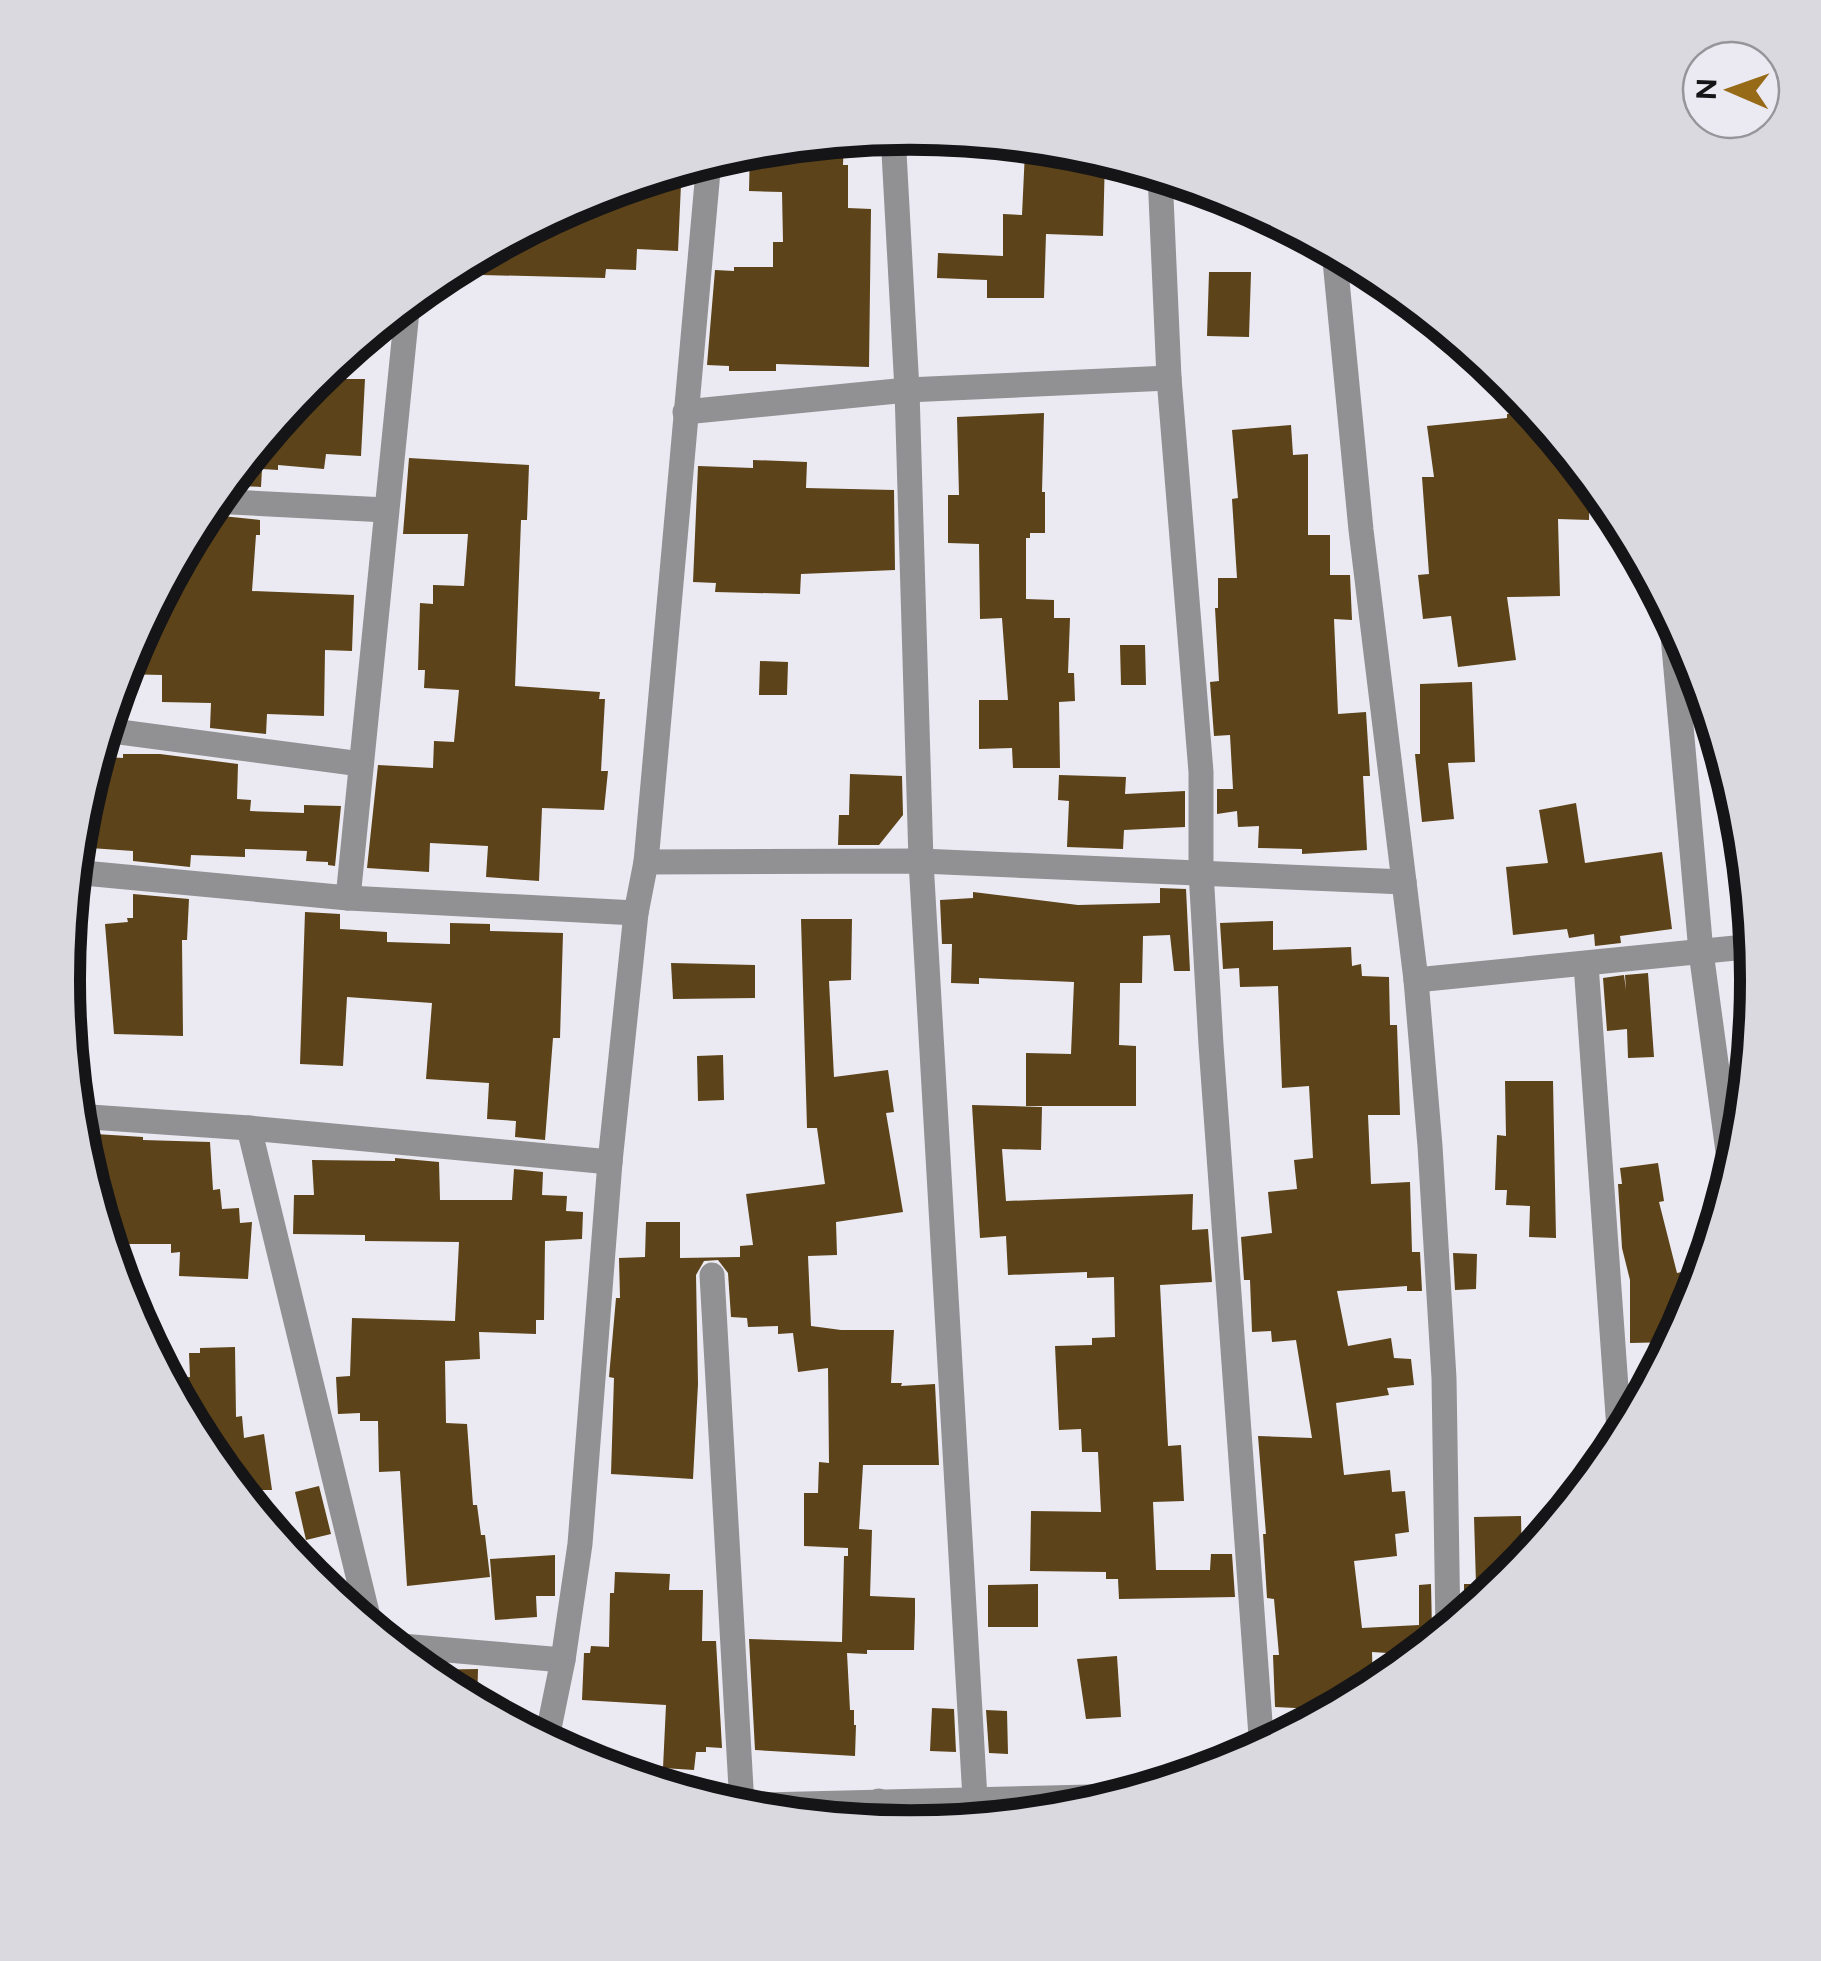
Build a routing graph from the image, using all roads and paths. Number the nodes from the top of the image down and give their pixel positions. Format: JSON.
{"nodes":[{"id":1,"x":894,"y":151,"type":"edge"},
{"id":2,"x":708,"y":175,"type":"edge"},
{"id":3,"x":1161,"y":189,"type":"edge"},
{"id":4,"x":1336,"y":267,"type":"edge"},
{"id":5,"x":406,"y":321,"type":"edge"},
{"id":6,"x":1170,"y":378,"type":"junction"},
{"id":7,"x":907,"y":390,"type":"junction"},
{"id":8,"x":685,"y":412,"type":"junction"},
{"id":9,"x":232,"y":502,"type":"edge"},
{"id":10,"x":386,"y":510,"type":"junction"},
{"id":11,"x":1677,"y":661,"type":"edge"},
{"id":12,"x":118,"y":732,"type":"edge"},
{"id":13,"x":361,"y":764,"type":"junction"},
{"id":14,"x":922,"y":861,"type":"junction"},
{"id":15,"x":646,"y":862,"type":"junction"},
{"id":16,"x":1201,"y":871,"type":"junction"},
{"id":17,"x":87,"y":873,"type":"edge"},
{"id":18,"x":1404,"y":882,"type":"junction"},
{"id":19,"x":348,"y":898,"type":"junction"},
{"id":20,"x":636,"y":913,"type":"junction"},
{"id":21,"x":1740,"y":948,"type":"edge"},
{"id":22,"x":1701,"y":952,"type":"junction"},
{"id":23,"x":1586,"y":964,"type":"junction"},
{"id":24,"x":1416,"y":980,"type":"junction"},
{"id":25,"x":92,"y":1117,"type":"edge"},
{"id":26,"x":248,"y":1128,"type":"junction"},
{"id":27,"x":1726,"y":1137,"type":"edge"},
{"id":28,"x":610,"y":1162,"type":"junction"},
{"id":29,"x":712,"y":1275,"type":"dead end"},
{"id":30,"x":1618,"y":1415,"type":"edge"},
{"id":31,"x":365,"y":1607,"type":"edge"},
{"id":32,"x":1448,"y":1613,"type":"edge"},
{"id":33,"x":416,"y":1647,"type":"edge"},
{"id":34,"x":562,"y":1660,"type":"junction"},
{"id":35,"x":549,"y":1728,"type":"edge"},
{"id":36,"x":1261,"y":1733,"type":"edge"},
{"id":37,"x":732,"y":1791,"type":"edge"},
{"id":38,"x":1056,"y":1798,"type":"edge"},
{"id":39,"x":975,"y":1800,"type":"junction"},
{"id":40,"x":904,"y":1811,"type":"edge"}],
"edges":[{"from":1,"to":7,"type":"street"},
{"from":2,"to":8,"type":"street"},
{"from":3,"to":6,"type":"street"},
{"from":4,"to":18,"type":"street"},
{"from":5,"to":10,"type":"street"},
{"from":6,"to":7,"type":"street"},
{"from":6,"to":16,"type":"street"},
{"from":7,"to":8,"type":"street"},
{"from":7,"to":14,"type":"street"},
{"from":8,"to":15,"type":"street"},
{"from":9,"to":10,"type":"street"},
{"from":10,"to":13,"type":"street"},
{"from":11,"to":22,"type":"street"},
{"from":12,"to":13,"type":"street"},
{"from":13,"to":19,"type":"street"},
{"from":14,"to":15,"type":"street"},
{"from":14,"to":16,"type":"street"},
{"from":14,"to":39,"type":"street"},
{"from":15,"to":20,"type":"street"},
{"from":16,"to":18,"type":"street"},
{"from":16,"to":36,"type":"street"},
{"from":17,"to":19,"type":"street"},
{"from":18,"to":24,"type":"street"},
{"from":19,"to":20,"type":"street"},
{"from":20,"to":28,"type":"street"},
{"from":21,"to":22,"type":"street"},
{"from":22,"to":23,"type":"street"},
{"from":22,"to":27,"type":"street"},
{"from":23,"to":24,"type":"street"},
{"from":23,"to":30,"type":"street"},
{"from":24,"to":32,"type":"street"},
{"from":25,"to":26,"type":"street"},
{"from":26,"to":28,"type":"street"},
{"from":26,"to":31,"type":"street"},
{"from":28,"to":34,"type":"street"},
{"from":29,"to":37,"type":"street"},
{"from":33,"to":34,"type":"street"},
{"from":34,"to":35,"type":"street"},
{"from":38,"to":39,"type":"street"},
{"from":39,"to":40,"type":"street"}]}
